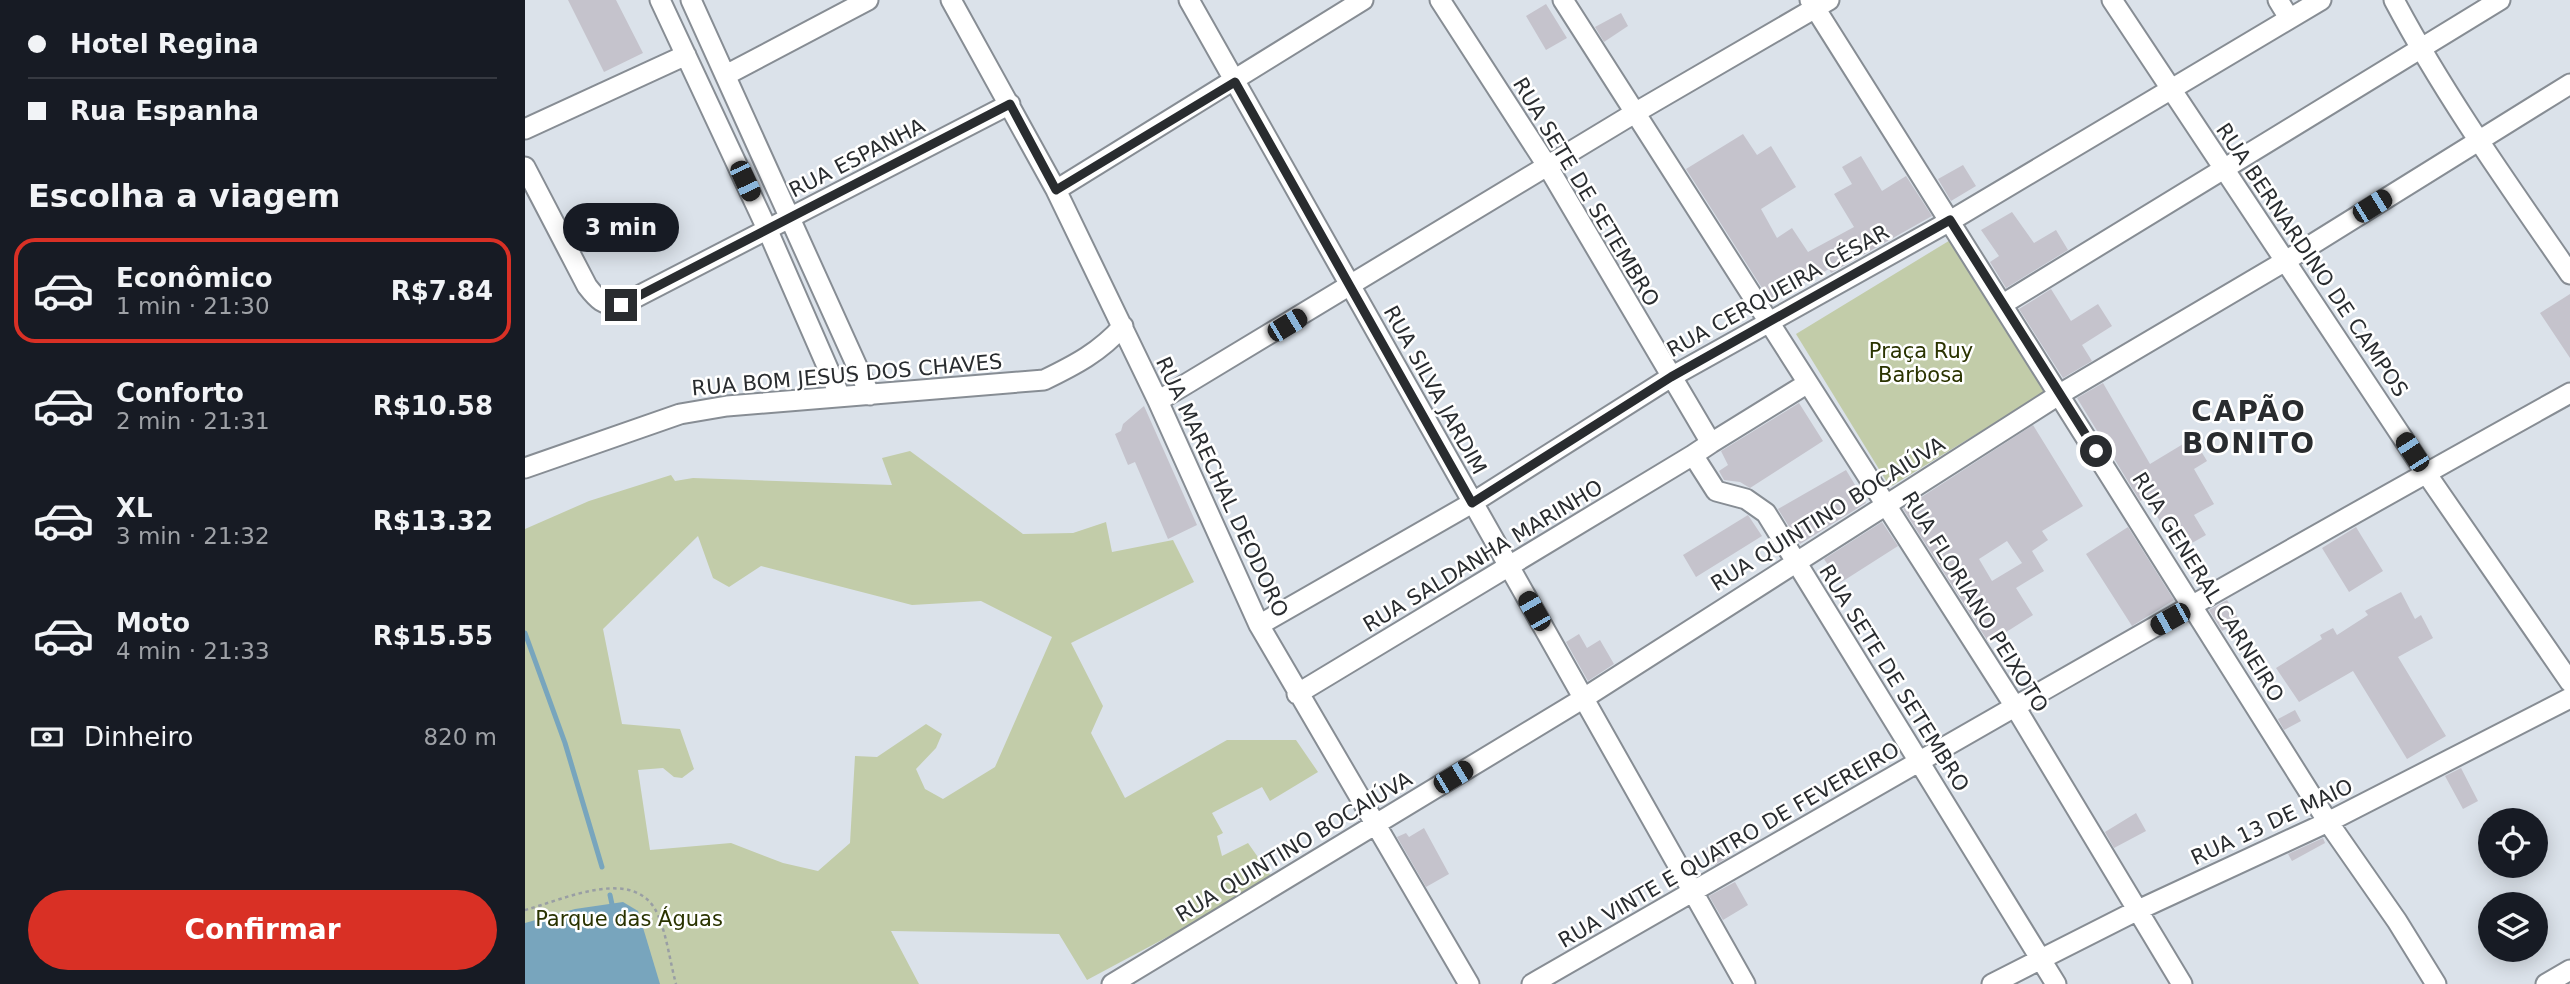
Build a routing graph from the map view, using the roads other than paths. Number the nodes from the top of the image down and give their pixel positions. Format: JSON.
{"nodes":[{"id":1,"x":660,"y":0,"type":"edge"},
{"id":2,"x":691,"y":0,"type":"edge"},
{"id":3,"x":868,"y":0,"type":"edge"},
{"id":4,"x":951,"y":0,"type":"edge"},
{"id":5,"x":1189,"y":0,"type":"edge"},
{"id":6,"x":1363,"y":0,"type":"edge"},
{"id":7,"x":1440,"y":0,"type":"edge"},
{"id":8,"x":1563,"y":0,"type":"edge"},
{"id":9,"x":2112,"y":0,"type":"edge"},
{"id":10,"x":2278,"y":0,"type":"edge"},
{"id":11,"x":2321,"y":0,"type":"edge"},
{"id":12,"x":2394,"y":0,"type":"edge"},
{"id":13,"x":2500,"y":0,"type":"edge"},
{"id":14,"x":1818,"y":3,"type":"edge"},
{"id":15,"x":2289,"y":18,"type":"junction"},
{"id":16,"x":2420,"y":48,"type":"junction"},
{"id":17,"x":685,"y":55,"type":"junction"},
{"id":18,"x":726,"y":75,"type":"junction"},
{"id":19,"x":1235,"y":82,"type":"junction"},
{"id":20,"x":2570,"y":85,"type":"edge"},
{"id":21,"x":2170,"y":88,"type":"junction"},
{"id":22,"x":1010,"y":104,"type":"junction"},
{"id":23,"x":1633,"y":114,"type":"junction"},
{"id":24,"x":525,"y":129,"type":"edge"},
{"id":25,"x":2478,"y":140,"type":"junction"},
{"id":26,"x":525,"y":167,"type":"edge"},
{"id":27,"x":1548,"y":167,"type":"junction"},
{"id":28,"x":2225,"y":168,"type":"junction"},
{"id":29,"x":1056,"y":190,"type":"junction"},
{"id":30,"x":789,"y":219,"type":"junction"},
{"id":31,"x":1950,"y":220,"type":"junction"},
{"id":32,"x":768,"y":231,"type":"junction"},
{"id":33,"x":2287,"y":260,"type":"junction"},
{"id":34,"x":2570,"y":274,"type":"edge"},
{"id":35,"x":1351,"y":287,"type":"junction"},
{"id":36,"x":2003,"y":304,"type":"junction"},
{"id":37,"x":1770,"y":321,"type":"junction"},
{"id":38,"x":1123,"y":326,"type":"junction"},
{"id":39,"x":1671,"y":377,"type":"junction"},
{"id":40,"x":1808,"y":383,"type":"junction"},
{"id":41,"x":2570,"y":393,"type":"edge"},
{"id":42,"x":2060,"y":394,"type":"junction"},
{"id":43,"x":870,"y":395,"type":"junction"},
{"id":44,"x":841,"y":396,"type":"junction"},
{"id":45,"x":1158,"y":401,"type":"junction"},
{"id":46,"x":1711,"y":443,"type":"junction"},
{"id":47,"x":1692,"y":455,"type":"junction"},
{"id":48,"x":525,"y":468,"type":"edge"},
{"id":49,"x":2426,"y":473,"type":"junction"},
{"id":50,"x":1472,"y":503,"type":"junction"},
{"id":51,"x":1886,"y":504,"type":"junction"},
{"id":52,"x":1794,"y":562,"type":"junction"},
{"id":53,"x":1509,"y":568,"type":"junction"},
{"id":54,"x":2193,"y":607,"type":"junction"},
{"id":55,"x":1258,"y":625,"type":"junction"},
{"id":56,"x":2570,"y":682,"type":"edge"},
{"id":57,"x":1297,"y":694,"type":"junction"},
{"id":58,"x":1584,"y":698,"type":"junction"},
{"id":59,"x":2570,"y":698,"type":"edge"},
{"id":60,"x":2014,"y":705,"type":"junction"},
{"id":61,"x":1921,"y":762,"type":"junction"},
{"id":62,"x":2328,"y":822,"type":"junction"},
{"id":63,"x":1374,"y":826,"type":"junction"},
{"id":64,"x":1693,"y":892,"type":"junction"},
{"id":65,"x":2136,"y":911,"type":"junction"},
{"id":66,"x":2041,"y":959,"type":"junction"},
{"id":67,"x":2570,"y":970,"type":"edge"},
{"id":68,"x":1142,"y":976,"type":"edge"},
{"id":69,"x":1112,"y":984,"type":"edge"},
{"id":70,"x":1469,"y":984,"type":"edge"},
{"id":71,"x":1532,"y":984,"type":"edge"},
{"id":72,"x":1745,"y":984,"type":"edge"},
{"id":73,"x":1992,"y":984,"type":"edge"},
{"id":74,"x":2056,"y":984,"type":"edge"},
{"id":75,"x":2182,"y":984,"type":"edge"},
{"id":76,"x":2436,"y":984,"type":"edge"},
{"id":77,"x":2546,"y":984,"type":"edge"}],
"edges":[{"from":1,"to":17,"type":"street"},
{"from":2,"to":18,"type":"street"},
{"from":3,"to":18,"type":"street"},
{"from":4,"to":22,"type":"street","name":"RUA MARECHAL DEODORO"},
{"from":5,"to":19,"type":"street","name":"RUA SILVA JARDIM"},
{"from":6,"to":19,"type":"street"},
{"from":7,"to":27,"type":"street","name":"RUA SETE DE SETEMBRO"},
{"from":8,"to":23,"type":"street","name":"RUA FLORIANO PEIXOTO"},
{"from":9,"to":21,"type":"street","name":"RUA BERNARDINO DE CAMPOS"},
{"from":10,"to":15,"type":"street"},
{"from":11,"to":15,"type":"street","name":"RUA CERQUEIRA CÉSAR"},
{"from":12,"to":16,"type":"street"},
{"from":13,"to":16,"type":"street"},
{"from":14,"to":23,"type":"street"},
{"from":14,"to":31,"type":"street","name":"RUA GENERAL CARNEIRO"},
{"from":15,"to":21,"type":"street","name":"RUA CERQUEIRA CÉSAR"},
{"from":16,"to":25,"type":"street"},
{"from":16,"to":28,"type":"street"},
{"from":17,"to":24,"type":"street"},
{"from":17,"to":32,"type":"street"},
{"from":18,"to":30,"type":"street"},
{"from":19,"to":29,"type":"street"},
{"from":19,"to":35,"type":"street","name":"RUA SILVA JARDIM"},
{"from":20,"to":25,"type":"street","name":"RUA QUINTINO BOCAIÚVA"},
{"from":21,"to":28,"type":"street","name":"RUA BERNARDINO DE CAMPOS"},
{"from":21,"to":31,"type":"street","name":"RUA CERQUEIRA CÉSAR"},
{"from":22,"to":29,"type":"street","name":"RUA MARECHAL DEODORO"},
{"from":22,"to":30,"type":"street","name":"RUA ESPANHA"},
{"from":23,"to":27,"type":"street"},
{"from":23,"to":37,"type":"street","name":"RUA FLORIANO PEIXOTO"},
{"from":25,"to":33,"type":"street","name":"RUA QUINTINO BOCAIÚVA"},
{"from":25,"to":34,"type":"street"},
{"from":26,"to":32,"type":"street","name":"RUA ESPANHA"},
{"from":27,"to":35,"type":"street"},
{"from":27,"to":39,"type":"street","name":"RUA SETE DE SETEMBRO"},
{"from":28,"to":33,"type":"street","name":"RUA BERNARDINO DE CAMPOS"},
{"from":28,"to":36,"type":"street"},
{"from":29,"to":38,"type":"street","name":"RUA MARECHAL DEODORO"},
{"from":30,"to":32,"type":"street","name":"RUA ESPANHA"},
{"from":30,"to":43,"type":"street"},
{"from":31,"to":36,"type":"street","name":"RUA GENERAL CARNEIRO"},
{"from":31,"to":37,"type":"street","name":"RUA CERQUEIRA CÉSAR"},
{"from":32,"to":44,"type":"street"},
{"from":33,"to":42,"type":"street","name":"RUA QUINTINO BOCAIÚVA"},
{"from":33,"to":49,"type":"street","name":"RUA BERNARDINO DE CAMPOS"},
{"from":35,"to":45,"type":"street"},
{"from":35,"to":50,"type":"street","name":"RUA SILVA JARDIM"},
{"from":36,"to":42,"type":"street","name":"RUA GENERAL CARNEIRO"},
{"from":37,"to":39,"type":"street","name":"RUA CERQUEIRA CÉSAR"},
{"from":37,"to":40,"type":"street","name":"RUA FLORIANO PEIXOTO"},
{"from":38,"to":43,"type":"street","name":"RUA BOM JESUS DOS CHAVES"},
{"from":38,"to":45,"type":"street","name":"RUA MARECHAL DEODORO"},
{"from":39,"to":46,"type":"street","name":"RUA SETE DE SETEMBRO"},
{"from":39,"to":50,"type":"street","name":"RUA CERQUEIRA CÉSAR"},
{"from":40,"to":46,"type":"street"},
{"from":40,"to":51,"type":"street","name":"RUA FLORIANO PEIXOTO"},
{"from":41,"to":49,"type":"street","name":"RUA VINTE E QUATRO DE FEVEREIRO"},
{"from":42,"to":51,"type":"street","name":"RUA QUINTINO BOCAIÚVA"},
{"from":42,"to":54,"type":"street","name":"RUA GENERAL CARNEIRO"},
{"from":43,"to":44,"type":"street","name":"RUA BOM JESUS DOS CHAVES"},
{"from":44,"to":48,"type":"street","name":"RUA BOM JESUS DOS CHAVES"},
{"from":45,"to":55,"type":"street","name":"RUA MARECHAL DEODORO"},
{"from":46,"to":47,"type":"street"},
{"from":47,"to":52,"type":"street","name":"RUA SETE DE SETEMBRO"},
{"from":47,"to":53,"type":"street","name":"RUA SALDANHA MARINHO"},
{"from":49,"to":54,"type":"street","name":"RUA VINTE E QUATRO DE FEVEREIRO"},
{"from":49,"to":56,"type":"street","name":"RUA BERNARDINO DE CAMPOS"},
{"from":50,"to":53,"type":"street","name":"RUA SILVA JARDIM"},
{"from":50,"to":55,"type":"street","name":"RUA CERQUEIRA CÉSAR"},
{"from":51,"to":52,"type":"street","name":"RUA QUINTINO BOCAIÚVA"},
{"from":51,"to":60,"type":"street","name":"RUA FLORIANO PEIXOTO"},
{"from":52,"to":58,"type":"street","name":"RUA QUINTINO BOCAIÚVA"},
{"from":52,"to":61,"type":"street","name":"RUA SETE DE SETEMBRO"},
{"from":53,"to":57,"type":"street","name":"RUA SALDANHA MARINHO"},
{"from":53,"to":58,"type":"street","name":"RUA SILVA JARDIM"},
{"from":54,"to":60,"type":"street","name":"RUA VINTE E QUATRO DE FEVEREIRO"},
{"from":54,"to":62,"type":"street","name":"RUA GENERAL CARNEIRO"},
{"from":55,"to":57,"type":"street","name":"RUA MARECHAL DEODORO"},
{"from":57,"to":63,"type":"street","name":"RUA MARECHAL DEODORO"},
{"from":58,"to":63,"type":"street","name":"RUA QUINTINO BOCAIÚVA"},
{"from":58,"to":64,"type":"street","name":"RUA SILVA JARDIM"},
{"from":59,"to":62,"type":"street","name":"RUA 13 DE MAIO"},
{"from":60,"to":61,"type":"street","name":"RUA VINTE E QUATRO DE FEVEREIRO"},
{"from":60,"to":65,"type":"street","name":"RUA FLORIANO PEIXOTO"},
{"from":61,"to":64,"type":"street","name":"RUA VINTE E QUATRO DE FEVEREIRO"},
{"from":61,"to":66,"type":"street","name":"RUA SETE DE SETEMBRO"},
{"from":62,"to":65,"type":"street","name":"RUA 13 DE MAIO"},
{"from":62,"to":76,"type":"street","name":"RUA GENERAL CARNEIRO"},
{"from":63,"to":68,"type":"street","name":"RUA QUINTINO BOCAIÚVA"},
{"from":63,"to":70,"type":"street","name":"RUA MARECHAL DEODORO"},
{"from":64,"to":71,"type":"street","name":"RUA VINTE E QUATRO DE FEVEREIRO"},
{"from":64,"to":72,"type":"street","name":"RUA SILVA JARDIM"},
{"from":65,"to":66,"type":"street","name":"RUA 13 DE MAIO"},
{"from":65,"to":75,"type":"street","name":"RUA FLORIANO PEIXOTO"},
{"from":66,"to":73,"type":"street","name":"RUA 13 DE MAIO"},
{"from":66,"to":74,"type":"street","name":"RUA SETE DE SETEMBRO"},
{"from":67,"to":77,"type":"street"},
{"from":68,"to":69,"type":"street","name":"RUA QUINTINO BOCAIÚVA"}]}
